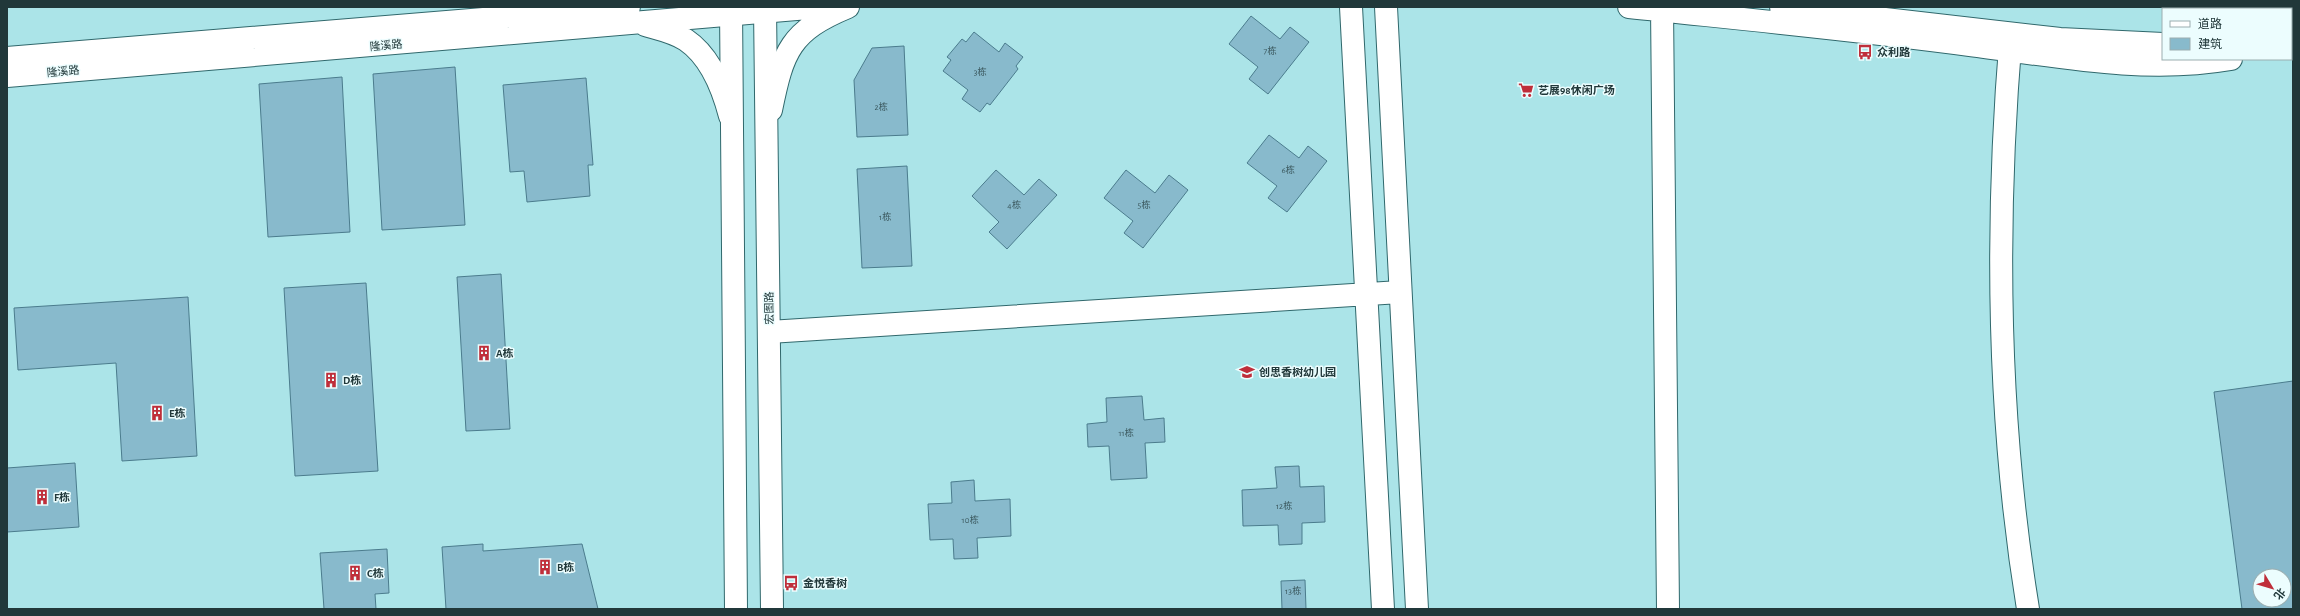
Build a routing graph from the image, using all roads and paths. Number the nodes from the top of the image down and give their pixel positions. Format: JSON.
{"nodes":[{"id":1,"x":820,"y":7,"type":"edge"},
{"id":2,"x":848,"y":7,"type":"edge"},
{"id":3,"x":1352,"y":7,"type":"edge"},
{"id":4,"x":1386,"y":7,"type":"edge"},
{"id":5,"x":1628,"y":7,"type":"edge"},
{"id":6,"x":1781,"y":7,"type":"edge"},
{"id":7,"x":765,"y":9,"type":"edge"},
{"id":8,"x":1662,"y":9,"type":"edge"},
{"id":9,"x":731,"y":11,"type":"edge"},
{"id":10,"x":633,"y":15,"type":"edge"},
{"id":11,"x":2010,"y":42,"type":"junction"},
{"id":12,"x":2162,"y":44,"type":"edge"},
{"id":13,"x":7,"y":58,"type":"edge"},
{"id":14,"x":2224,"y":60,"type":"edge"},
{"id":15,"x":7,"y":76,"type":"edge"},
{"id":16,"x":732,"y":124,"type":"junction"},
{"id":17,"x":767,"y":129,"type":"junction"},
{"id":18,"x":1400,"y":292,"type":"junction"},
{"id":19,"x":1367,"y":294,"type":"junction"},
{"id":20,"x":769,"y":332,"type":"junction"},
{"id":21,"x":736,"y":609,"type":"edge"},
{"id":22,"x":772,"y":609,"type":"edge"},
{"id":23,"x":1383,"y":609,"type":"edge"},
{"id":24,"x":1417,"y":609,"type":"edge"},
{"id":25,"x":1668,"y":609,"type":"edge"},
{"id":26,"x":2028,"y":609,"type":"edge"}],
"edges":[{"from":1,"to":7,"type":"street"},
{"from":2,"to":17,"type":"street"},
{"from":3,"to":19,"type":"street"},
{"from":4,"to":18,"type":"street"},
{"from":5,"to":8,"type":"street"},
{"from":6,"to":11,"type":"street"},
{"from":7,"to":9,"type":"street","name":"隆溪路"},
{"from":7,"to":17,"type":"street","name":"宏图路"},
{"from":8,"to":11,"type":"street"},
{"from":8,"to":25,"type":"street"},
{"from":9,"to":10,"type":"street","name":"隆溪路"},
{"from":9,"to":16,"type":"street"},
{"from":10,"to":13,"type":"street","name":"隆溪路"},
{"from":10,"to":15,"type":"street","name":"隆溪路"},
{"from":10,"to":16,"type":"street"},
{"from":11,"to":12,"type":"street"},
{"from":11,"to":14,"type":"street"},
{"from":11,"to":26,"type":"street"},
{"from":16,"to":21,"type":"street"},
{"from":17,"to":20,"type":"street","name":"宏图路"},
{"from":18,"to":19,"type":"street"},
{"from":18,"to":24,"type":"street"},
{"from":19,"to":20,"type":"street"},
{"from":19,"to":23,"type":"street"},
{"from":20,"to":22,"type":"street","name":"宏图路"}]}
